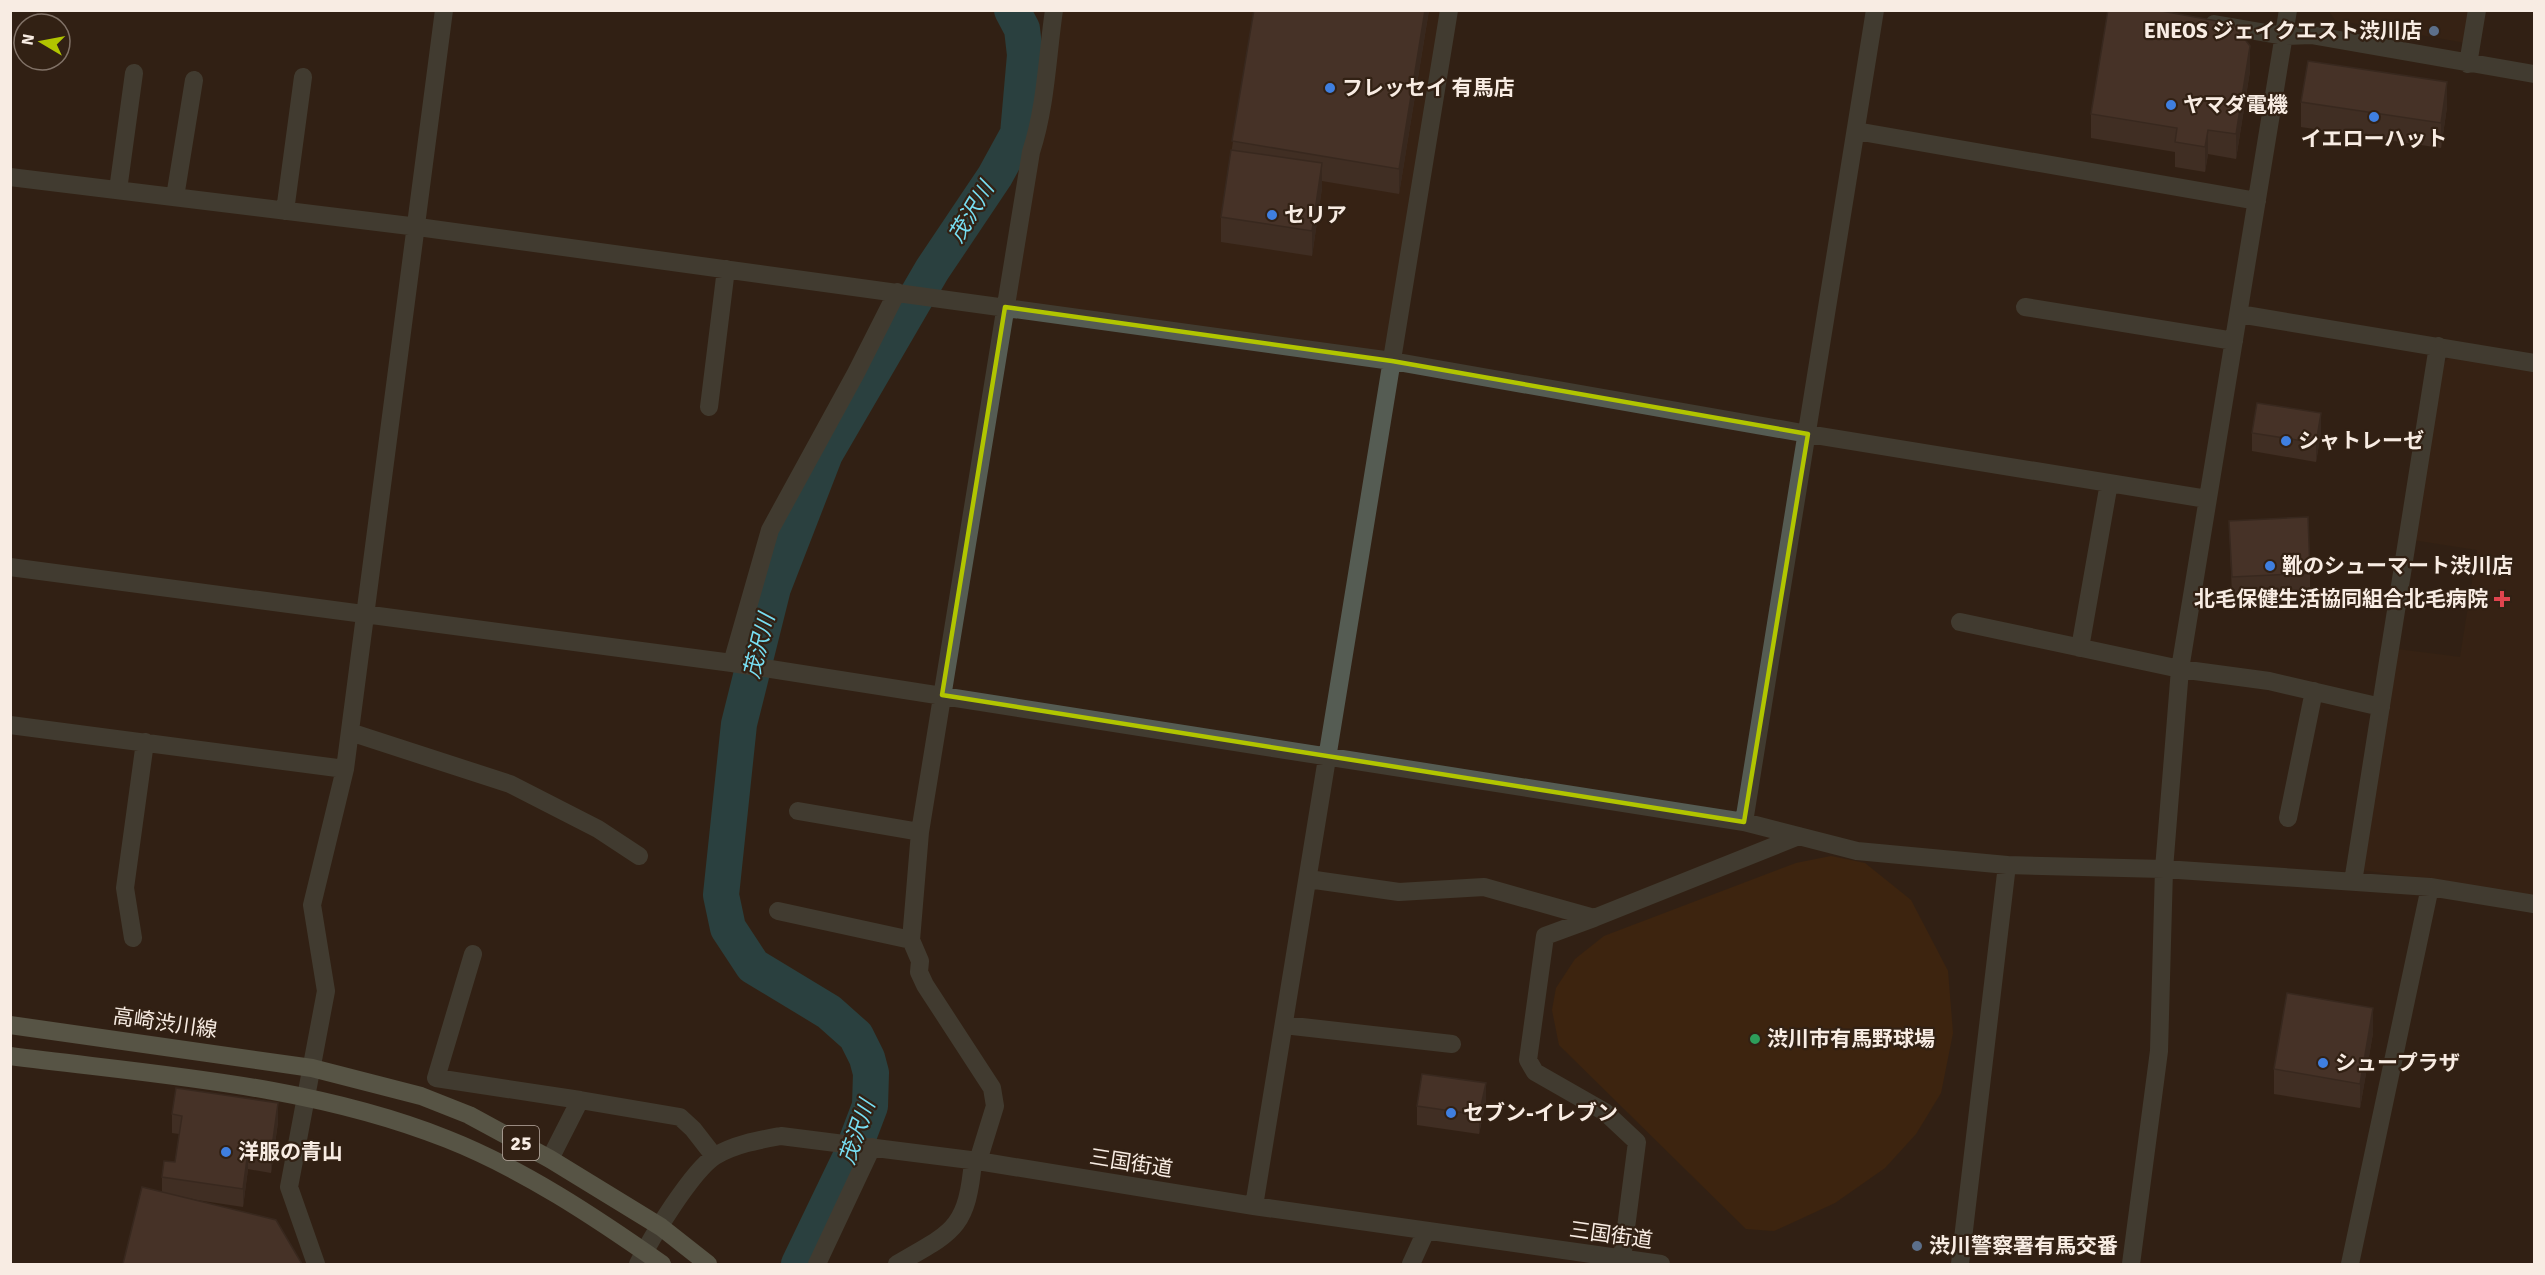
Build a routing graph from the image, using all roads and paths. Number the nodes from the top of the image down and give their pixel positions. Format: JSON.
{"nodes":[{"id":1,"x":444,"y":10,"type":"edge"},
{"id":2,"x":1054,"y":10,"type":"edge"},
{"id":3,"x":1449,"y":10,"type":"edge"},
{"id":4,"x":1875,"y":10,"type":"edge"},
{"id":5,"x":2288,"y":10,"type":"edge"},
{"id":6,"x":2477,"y":10,"type":"edge"},
{"id":7,"x":2191,"y":20,"type":"edge"},
{"id":8,"x":2284,"y":36,"type":"junction"},
{"id":9,"x":2468,"y":64,"type":"junction"},
{"id":10,"x":134,"y":73,"type":"dead end"},
{"id":11,"x":2535,"y":74,"type":"edge"},
{"id":12,"x":303,"y":77,"type":"dead end"},
{"id":13,"x":194,"y":80,"type":"dead end"},
{"id":14,"x":1856,"y":131,"type":"junction"},
{"id":15,"x":10,"y":177,"type":"edge"},
{"id":16,"x":118,"y":190,"type":"junction"},
{"id":17,"x":175,"y":197,"type":"junction"},
{"id":18,"x":2257,"y":201,"type":"junction"},
{"id":19,"x":285,"y":211,"type":"junction"},
{"id":20,"x":418,"y":227,"type":"junction"},
{"id":21,"x":726,"y":269,"type":"junction"},
{"id":22,"x":897,"y":292,"type":"junction"},
{"id":23,"x":1005,"y":307,"type":"junction"},
{"id":24,"x":2025,"y":307,"type":"dead end"},
{"id":25,"x":2239,"y":314,"type":"junction"},
{"id":26,"x":2234,"y":341,"type":"junction"},
{"id":27,"x":2438,"y":346,"type":"junction"},
{"id":28,"x":1392,"y":362,"type":"junction"},
{"id":29,"x":2535,"y":363,"type":"edge"},
{"id":30,"x":709,"y":407,"type":"dead end"},
{"id":31,"x":1808,"y":434,"type":"junction"},
{"id":32,"x":2109,"y":483,"type":"junction"},
{"id":33,"x":2207,"y":499,"type":"junction"},
{"id":34,"x":10,"y":567,"type":"edge"},
{"id":35,"x":366,"y":614,"type":"junction"},
{"id":36,"x":1960,"y":622,"type":"dead end"},
{"id":37,"x":2080,"y":648,"type":"junction"},
{"id":38,"x":734,"y":664,"type":"junction"},
{"id":39,"x":2180,"y":669,"type":"junction"},
{"id":40,"x":2314,"y":691,"type":"junction"},
{"id":41,"x":942,"y":695,"type":"junction"},
{"id":42,"x":2381,"y":707,"type":"junction"},
{"id":43,"x":10,"y":724,"type":"edge"},
{"id":44,"x":350,"y":732,"type":"junction"},
{"id":45,"x":145,"y":742,"type":"junction"},
{"id":46,"x":1328,"y":758,"type":"junction"},
{"id":47,"x":345,"y":769,"type":"junction"},
{"id":48,"x":798,"y":812,"type":"dead end"},
{"id":49,"x":2288,"y":818,"type":"dead end"},
{"id":50,"x":1744,"y":822,"type":"junction"},
{"id":51,"x":920,"y":832,"type":"junction"},
{"id":52,"x":1799,"y":836,"type":"junction"},
{"id":53,"x":639,"y":856,"type":"dead end"},
{"id":54,"x":2007,"y":865,"type":"junction"},
{"id":55,"x":2164,"y":869,"type":"junction"},
{"id":56,"x":1308,"y":879,"type":"junction"},
{"id":57,"x":2353,"y":882,"type":"junction"},
{"id":58,"x":2430,"y":887,"type":"junction"},
{"id":59,"x":2535,"y":904,"type":"edge"},
{"id":60,"x":778,"y":911,"type":"dead end"},
{"id":61,"x":1594,"y":918,"type":"junction"},
{"id":62,"x":133,"y":938,"type":"dead end"},
{"id":63,"x":911,"y":940,"type":"junction"},
{"id":64,"x":473,"y":954,"type":"dead end"},
{"id":65,"x":10,"y":1024,"type":"edge"},
{"id":66,"x":1284,"y":1025,"type":"junction"},
{"id":67,"x":1452,"y":1044,"type":"dead end"},
{"id":68,"x":10,"y":1056,"type":"edge"},
{"id":69,"x":312,"y":1068,"type":"junction"},
{"id":70,"x":305,"y":1098,"type":"junction"},
{"id":71,"x":580,"y":1101,"type":"junction"},
{"id":72,"x":872,"y":1147,"type":"junction"},
{"id":73,"x":714,"y":1156,"type":"junction"},
{"id":74,"x":550,"y":1159,"type":"junction"},
{"id":75,"x":976,"y":1161,"type":"junction"},
{"id":76,"x":1254,"y":1206,"type":"junction"},
{"id":77,"x":661,"y":1227,"type":"junction"},
{"id":78,"x":1426,"y":1231,"type":"junction"},
{"id":79,"x":641,"y":1259,"type":"edge"},
{"id":80,"x":1587,"y":1259,"type":"edge"},
{"id":81,"x":1622,"y":1259,"type":"junction"},
{"id":82,"x":316,"y":1264,"type":"edge"},
{"id":83,"x":662,"y":1264,"type":"edge"},
{"id":84,"x":708,"y":1264,"type":"edge"},
{"id":85,"x":818,"y":1264,"type":"edge"},
{"id":86,"x":897,"y":1264,"type":"edge"},
{"id":87,"x":1411,"y":1264,"type":"edge"},
{"id":88,"x":1661,"y":1264,"type":"edge"},
{"id":89,"x":1960,"y":1264,"type":"edge"},
{"id":90,"x":2131,"y":1264,"type":"edge"},
{"id":91,"x":2350,"y":1264,"type":"edge"}],
"edges":[{"from":1,"to":20,"type":"street"},
{"from":2,"to":23,"type":"street"},
{"from":3,"to":28,"type":"street"},
{"from":4,"to":14,"type":"street"},
{"from":5,"to":8,"type":"street"},
{"from":6,"to":9,"type":"street"},
{"from":7,"to":8,"type":"street"},
{"from":8,"to":9,"type":"street"},
{"from":8,"to":18,"type":"street"},
{"from":9,"to":11,"type":"street"},
{"from":10,"to":16,"type":"street"},
{"from":12,"to":19,"type":"street"},
{"from":13,"to":17,"type":"street"},
{"from":14,"to":18,"type":"street"},
{"from":14,"to":31,"type":"street"},
{"from":15,"to":16,"type":"street"},
{"from":16,"to":17,"type":"street"},
{"from":17,"to":19,"type":"street"},
{"from":18,"to":25,"type":"street"},
{"from":19,"to":20,"type":"street"},
{"from":20,"to":21,"type":"street"},
{"from":20,"to":35,"type":"street"},
{"from":21,"to":22,"type":"street"},
{"from":21,"to":30,"type":"street"},
{"from":22,"to":23,"type":"street"},
{"from":22,"to":38,"type":"street"},
{"from":23,"to":28,"type":"street"},
{"from":23,"to":41,"type":"street"},
{"from":24,"to":26,"type":"street"},
{"from":25,"to":26,"type":"street"},
{"from":25,"to":27,"type":"street"},
{"from":26,"to":33,"type":"street"},
{"from":27,"to":29,"type":"street"},
{"from":27,"to":42,"type":"street"},
{"from":28,"to":31,"type":"street"},
{"from":28,"to":46,"type":"street"},
{"from":31,"to":32,"type":"street"},
{"from":31,"to":50,"type":"street"},
{"from":32,"to":33,"type":"street"},
{"from":32,"to":37,"type":"street"},
{"from":33,"to":39,"type":"street"},
{"from":34,"to":35,"type":"street"},
{"from":35,"to":38,"type":"street"},
{"from":35,"to":44,"type":"street"},
{"from":36,"to":37,"type":"street"},
{"from":37,"to":39,"type":"street"},
{"from":38,"to":41,"type":"street"},
{"from":39,"to":40,"type":"street"},
{"from":39,"to":55,"type":"street"},
{"from":40,"to":42,"type":"street"},
{"from":40,"to":49,"type":"street"},
{"from":41,"to":46,"type":"street"},
{"from":41,"to":51,"type":"street"},
{"from":42,"to":57,"type":"street"},
{"from":43,"to":45,"type":"street"},
{"from":44,"to":47,"type":"street"},
{"from":44,"to":53,"type":"street"},
{"from":45,"to":47,"type":"street"},
{"from":45,"to":62,"type":"street"},
{"from":46,"to":50,"type":"street"},
{"from":46,"to":56,"type":"street"},
{"from":47,"to":69,"type":"street"},
{"from":48,"to":51,"type":"street"},
{"from":50,"to":52,"type":"street"},
{"from":51,"to":63,"type":"street"},
{"from":52,"to":54,"type":"street"},
{"from":52,"to":61,"type":"street"},
{"from":54,"to":55,"type":"street"},
{"from":54,"to":89,"type":"street"},
{"from":55,"to":57,"type":"street"},
{"from":55,"to":90,"type":"street"},
{"from":56,"to":61,"type":"street"},
{"from":56,"to":66,"type":"street"},
{"from":57,"to":58,"type":"street"},
{"from":58,"to":59,"type":"street"},
{"from":58,"to":91,"type":"street"},
{"from":60,"to":63,"type":"street"},
{"from":61,"to":81,"type":"street"},
{"from":63,"to":75,"type":"street"},
{"from":64,"to":71,"type":"street"},
{"from":65,"to":69,"type":"main road","name":"高崎渋川線","number":"25"},
{"from":66,"to":67,"type":"street"},
{"from":66,"to":76,"type":"street"},
{"from":68,"to":70,"type":"main road","number":"25"},
{"from":69,"to":70,"type":"street"},
{"from":69,"to":74,"type":"main road","number":"25"},
{"from":70,"to":79,"type":"main road","number":"25"},
{"from":70,"to":82,"type":"street"},
{"from":71,"to":73,"type":"street"},
{"from":71,"to":74,"type":"street"},
{"from":72,"to":73,"type":"street","name":"三国街道"},
{"from":72,"to":75,"type":"street","name":"三国街道"},
{"from":72,"to":85,"type":"street"},
{"from":73,"to":77,"type":"street","name":"三国街道"},
{"from":74,"to":77,"type":"main road","number":"25"},
{"from":75,"to":76,"type":"street","name":"三国街道"},
{"from":75,"to":86,"type":"street"},
{"from":76,"to":78,"type":"street","name":"三国街道"},
{"from":77,"to":79,"type":"street","name":"三国街道"},
{"from":77,"to":84,"type":"main road","number":"25"},
{"from":78,"to":80,"type":"street","name":"三国街道"},
{"from":78,"to":87,"type":"street"},
{"from":79,"to":83,"type":"main road","number":"25"},
{"from":80,"to":81,"type":"street","name":"三国街道"},
{"from":81,"to":88,"type":"street","name":"三国街道"}]}
